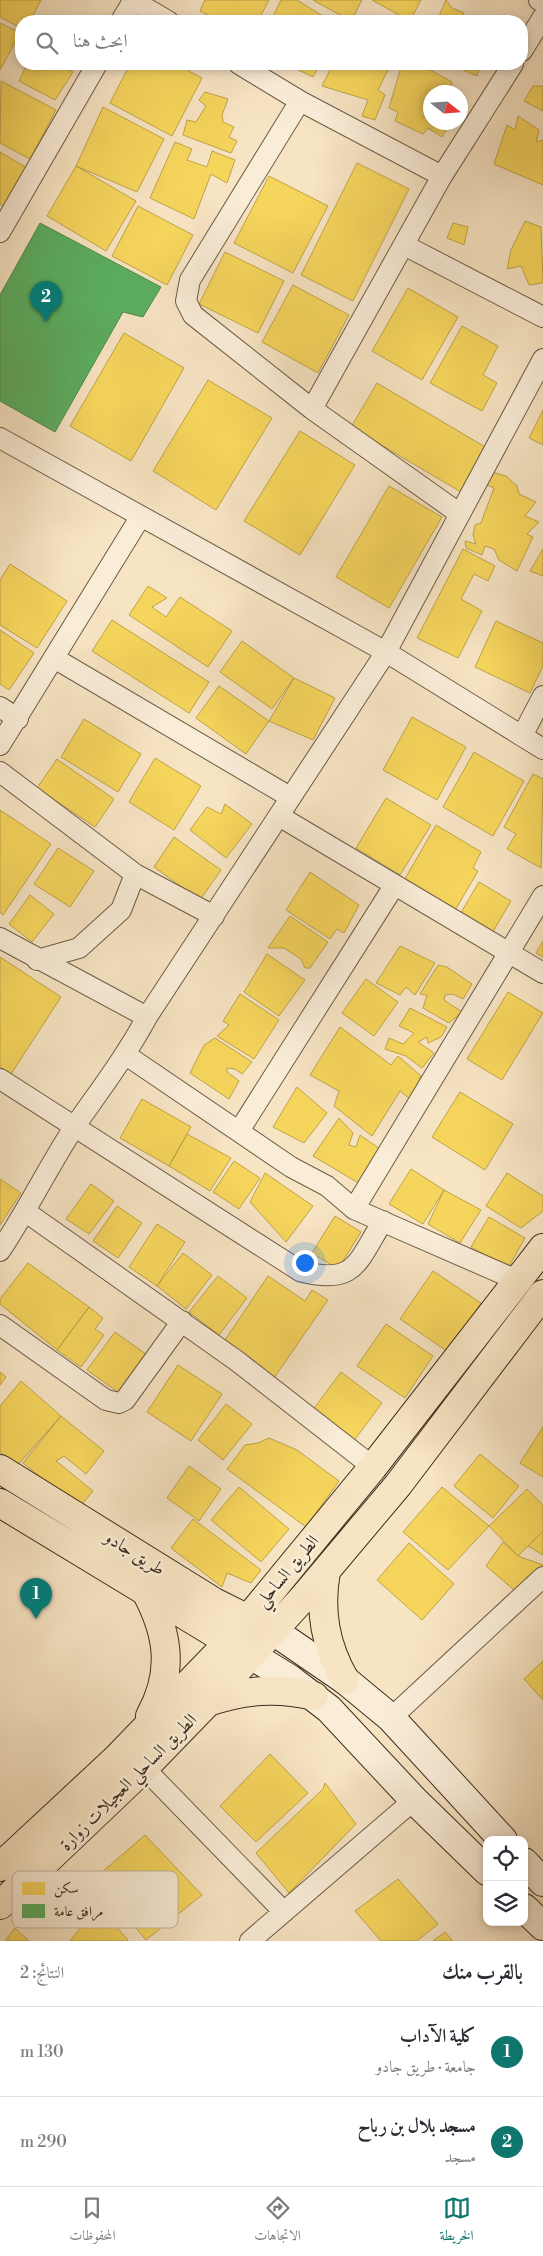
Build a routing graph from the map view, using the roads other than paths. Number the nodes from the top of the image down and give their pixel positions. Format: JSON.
{"nodes":[{"id":1,"x":133,"y":0,"type":"edge"},
{"id":2,"x":539,"y":0,"type":"edge"},
{"id":3,"x":543,"y":2,"type":"edge"},
{"id":4,"x":125,"y":15,"type":"edge"},
{"id":5,"x":158,"y":15,"type":"edge"},
{"id":6,"x":543,"y":17,"type":"edge"},
{"id":7,"x":528,"y":41,"type":"edge"},
{"id":8,"x":93,"y":70,"type":"edge"},
{"id":9,"x":249,"y":70,"type":"edge"},
{"id":10,"x":510,"y":70,"type":"edge"},
{"id":11,"x":300,"y":101,"type":"junction"},
{"id":12,"x":442,"y":176,"type":"junction"},
{"id":13,"x":3,"y":221,"type":"edge"},
{"id":14,"x":404,"y":245,"type":"junction"},
{"id":15,"x":543,"y":317,"type":"edge"},
{"id":16,"x":543,"y":359,"type":"edge"},
{"id":17,"x":312,"y":409,"type":"junction"},
{"id":18,"x":0,"y":438,"type":"edge"},
{"id":19,"x":460,"y":514,"type":"junction"},
{"id":20,"x":141,"y":516,"type":"junction"},
{"id":21,"x":386,"y":652,"type":"junction"},
{"id":22,"x":54,"y":658,"type":"junction"},
{"id":23,"x":543,"y":696,"type":"edge"},
{"id":24,"x":0,"y":707,"type":"edge"},
{"id":25,"x":18,"y":719,"type":"junction"},
{"id":26,"x":522,"y":736,"type":"junction"},
{"id":27,"x":0,"y":745,"type":"edge"},
{"id":28,"x":543,"y":749,"type":"edge"},
{"id":29,"x":0,"y":772,"type":"edge"},
{"id":30,"x":290,"y":797,"type":"junction"},
{"id":31,"x":279,"y":816,"type":"junction"},
{"id":32,"x":135,"y":874,"type":"junction"},
{"id":33,"x":394,"y":886,"type":"junction"},
{"id":34,"x":543,"y":896,"type":"edge"},
{"id":35,"x":214,"y":916,"type":"junction"},
{"id":36,"x":0,"y":938,"type":"edge"},
{"id":37,"x":509,"y":953,"type":"junction"},
{"id":38,"x":37,"y":960,"type":"junction"},
{"id":39,"x":543,"y":973,"type":"edge"},
{"id":40,"x":147,"y":1017,"type":"junction"},
{"id":41,"x":126,"y":1055,"type":"junction"},
{"id":42,"x":0,"y":1079,"type":"edge"},
{"id":43,"x":74,"y":1127,"type":"junction"},
{"id":44,"x":239,"y":1131,"type":"junction"},
{"id":45,"x":354,"y":1209,"type":"junction"},
{"id":46,"x":26,"y":1212,"type":"junction"},
{"id":47,"x":384,"y":1220,"type":"junction"},
{"id":48,"x":543,"y":1248,"type":"edge"},
{"id":49,"x":0,"y":1251,"type":"edge"},
{"id":50,"x":519,"y":1281,"type":"junction"},
{"id":51,"x":543,"y":1294,"type":"edge"},
{"id":52,"x":182,"y":1321,"type":"junction"},
{"id":53,"x":0,"y":1325,"type":"edge"},
{"id":54,"x":373,"y":1467,"type":"junction"},
{"id":55,"x":0,"y":1469,"type":"edge"},
{"id":56,"x":0,"y":1503,"type":"edge"},
{"id":57,"x":326,"y":1570,"type":"junction"},
{"id":58,"x":543,"y":1577,"type":"edge"},
{"id":59,"x":144,"y":1590,"type":"junction"},
{"id":60,"x":246,"y":1619,"type":"junction"},
{"id":61,"x":272,"y":1630,"type":"junction"},
{"id":62,"x":240,"y":1648,"type":"junction"},
{"id":63,"x":345,"y":1680,"type":"junction"},
{"id":64,"x":314,"y":1696,"type":"junction"},
{"id":65,"x":208,"y":1702,"type":"junction"},
{"id":66,"x":391,"y":1718,"type":"junction"},
{"id":67,"x":144,"y":1728,"type":"junction"},
{"id":68,"x":144,"y":1768,"type":"junction"},
{"id":69,"x":414,"y":1800,"type":"junction"},
{"id":70,"x":499,"y":1836,"type":"edge"},
{"id":71,"x":528,"y":1866,"type":"edge"},
{"id":72,"x":0,"y":1867,"type":"edge"},
{"id":73,"x":483,"y":1867,"type":"edge"},
{"id":74,"x":36,"y":1871,"type":"edge"},
{"id":75,"x":543,"y":1882,"type":"edge"},
{"id":76,"x":12,"y":1894,"type":"edge"},
{"id":77,"x":0,"y":1905,"type":"edge"},
{"id":78,"x":284,"y":1912,"type":"junction"},
{"id":79,"x":528,"y":1912,"type":"edge"},
{"id":80,"x":543,"y":1926,"type":"edge"},
{"id":81,"x":250,"y":1941,"type":"edge"}],
"edges":[{"from":1,"to":4,"type":"street"},
{"from":1,"to":5,"type":"street"},
{"from":2,"to":3,"type":"street"},
{"from":6,"to":7,"type":"street"},
{"from":8,"to":13,"type":"street"},
{"from":9,"to":11,"type":"street"},
{"from":10,"to":12,"type":"street"},
{"from":11,"to":12,"type":"street"},
{"from":11,"to":17,"type":"street"},
{"from":12,"to":14,"type":"street"},
{"from":14,"to":15,"type":"street"},
{"from":14,"to":17,"type":"street"},
{"from":16,"to":19,"type":"street"},
{"from":17,"to":19,"type":"street"},
{"from":18,"to":20,"type":"street"},
{"from":19,"to":21,"type":"street"},
{"from":20,"to":21,"type":"street"},
{"from":20,"to":22,"type":"street"},
{"from":21,"to":26,"type":"street"},
{"from":21,"to":30,"type":"street"},
{"from":22,"to":25,"type":"street"},
{"from":22,"to":30,"type":"street"},
{"from":23,"to":26,"type":"street"},
{"from":24,"to":25,"type":"street"},
{"from":25,"to":27,"type":"street"},
{"from":26,"to":28,"type":"street"},
{"from":29,"to":32,"type":"street"},
{"from":30,"to":31,"type":"street"},
{"from":31,"to":33,"type":"street"},
{"from":31,"to":35,"type":"street"},
{"from":32,"to":35,"type":"street"},
{"from":32,"to":38,"type":"street"},
{"from":33,"to":37,"type":"street"},
{"from":33,"to":44,"type":"street"},
{"from":34,"to":37,"type":"street"},
{"from":35,"to":40,"type":"street"},
{"from":36,"to":38,"type":"street"},
{"from":37,"to":39,"type":"street"},
{"from":37,"to":45,"type":"street"},
{"from":38,"to":40,"type":"street"},
{"from":40,"to":41,"type":"street"},
{"from":41,"to":43,"type":"street"},
{"from":41,"to":44,"type":"street"},
{"from":42,"to":43,"type":"street"},
{"from":43,"to":46,"type":"street"},
{"from":43,"to":47,"type":"street"},
{"from":44,"to":45,"type":"street"},
{"from":45,"to":47,"type":"street"},
{"from":46,"to":49,"type":"street"},
{"from":46,"to":52,"type":"street"},
{"from":47,"to":50,"type":"street"},
{"from":48,"to":50,"type":"highway","name":"الطريق الساحلي"},
{"from":50,"to":54,"type":"highway","name":"الطريق الساحلي"},
{"from":51,"to":57,"type":"highway","name":"الطريق الساحلي"},
{"from":52,"to":53,"type":"street"},
{"from":52,"to":54,"type":"street"},
{"from":54,"to":60,"type":"highway","name":"الطريق الساحلي"},
{"from":55,"to":60,"type":"highway","name":"طريق جادو"},
{"from":56,"to":59,"type":"highway","name":"طريق جادو"},
{"from":57,"to":61,"type":"highway","name":"الطريق الساحلي"},
{"from":57,"to":63,"type":"highway"},
{"from":58,"to":66,"type":"street"},
{"from":59,"to":62,"type":"highway","name":"طريق جادو"},
{"from":59,"to":67,"type":"highway"},
{"from":60,"to":61,"type":"highway","name":"طريق جادو"},
{"from":60,"to":62,"type":"highway","name":"الطريق الساحلي"},
{"from":61,"to":62,"type":"highway","name":"الطريق الساحلي"},
{"from":61,"to":63,"type":"street"},
{"from":62,"to":64,"type":"street"},
{"from":62,"to":65,"type":"highway","name":"الطريق الساحلي العجيلات زوارة"},
{"from":62,"to":67,"type":"highway","name":"الطريق الساحلي"},
{"from":63,"to":66,"type":"street"},
{"from":64,"to":65,"type":"highway"},
{"from":64,"to":69,"type":"street"},
{"from":65,"to":68,"type":"highway","name":"الطريق الساحلي العجيلات زوارة"},
{"from":66,"to":70,"type":"street"},
{"from":67,"to":72,"type":"highway","name":"الطريق الساحلي"},
{"from":68,"to":74,"type":"highway","name":"الطريق الساحلي العجيلات زوارة"},
{"from":68,"to":78,"type":"street"},
{"from":69,"to":73,"type":"street"},
{"from":69,"to":78,"type":"street"},
{"from":71,"to":75,"type":"street"},
{"from":76,"to":77,"type":"highway","name":"الطريق الساحلي العجيلات زوارة"},
{"from":78,"to":81,"type":"street"},
{"from":79,"to":80,"type":"street"}]}
